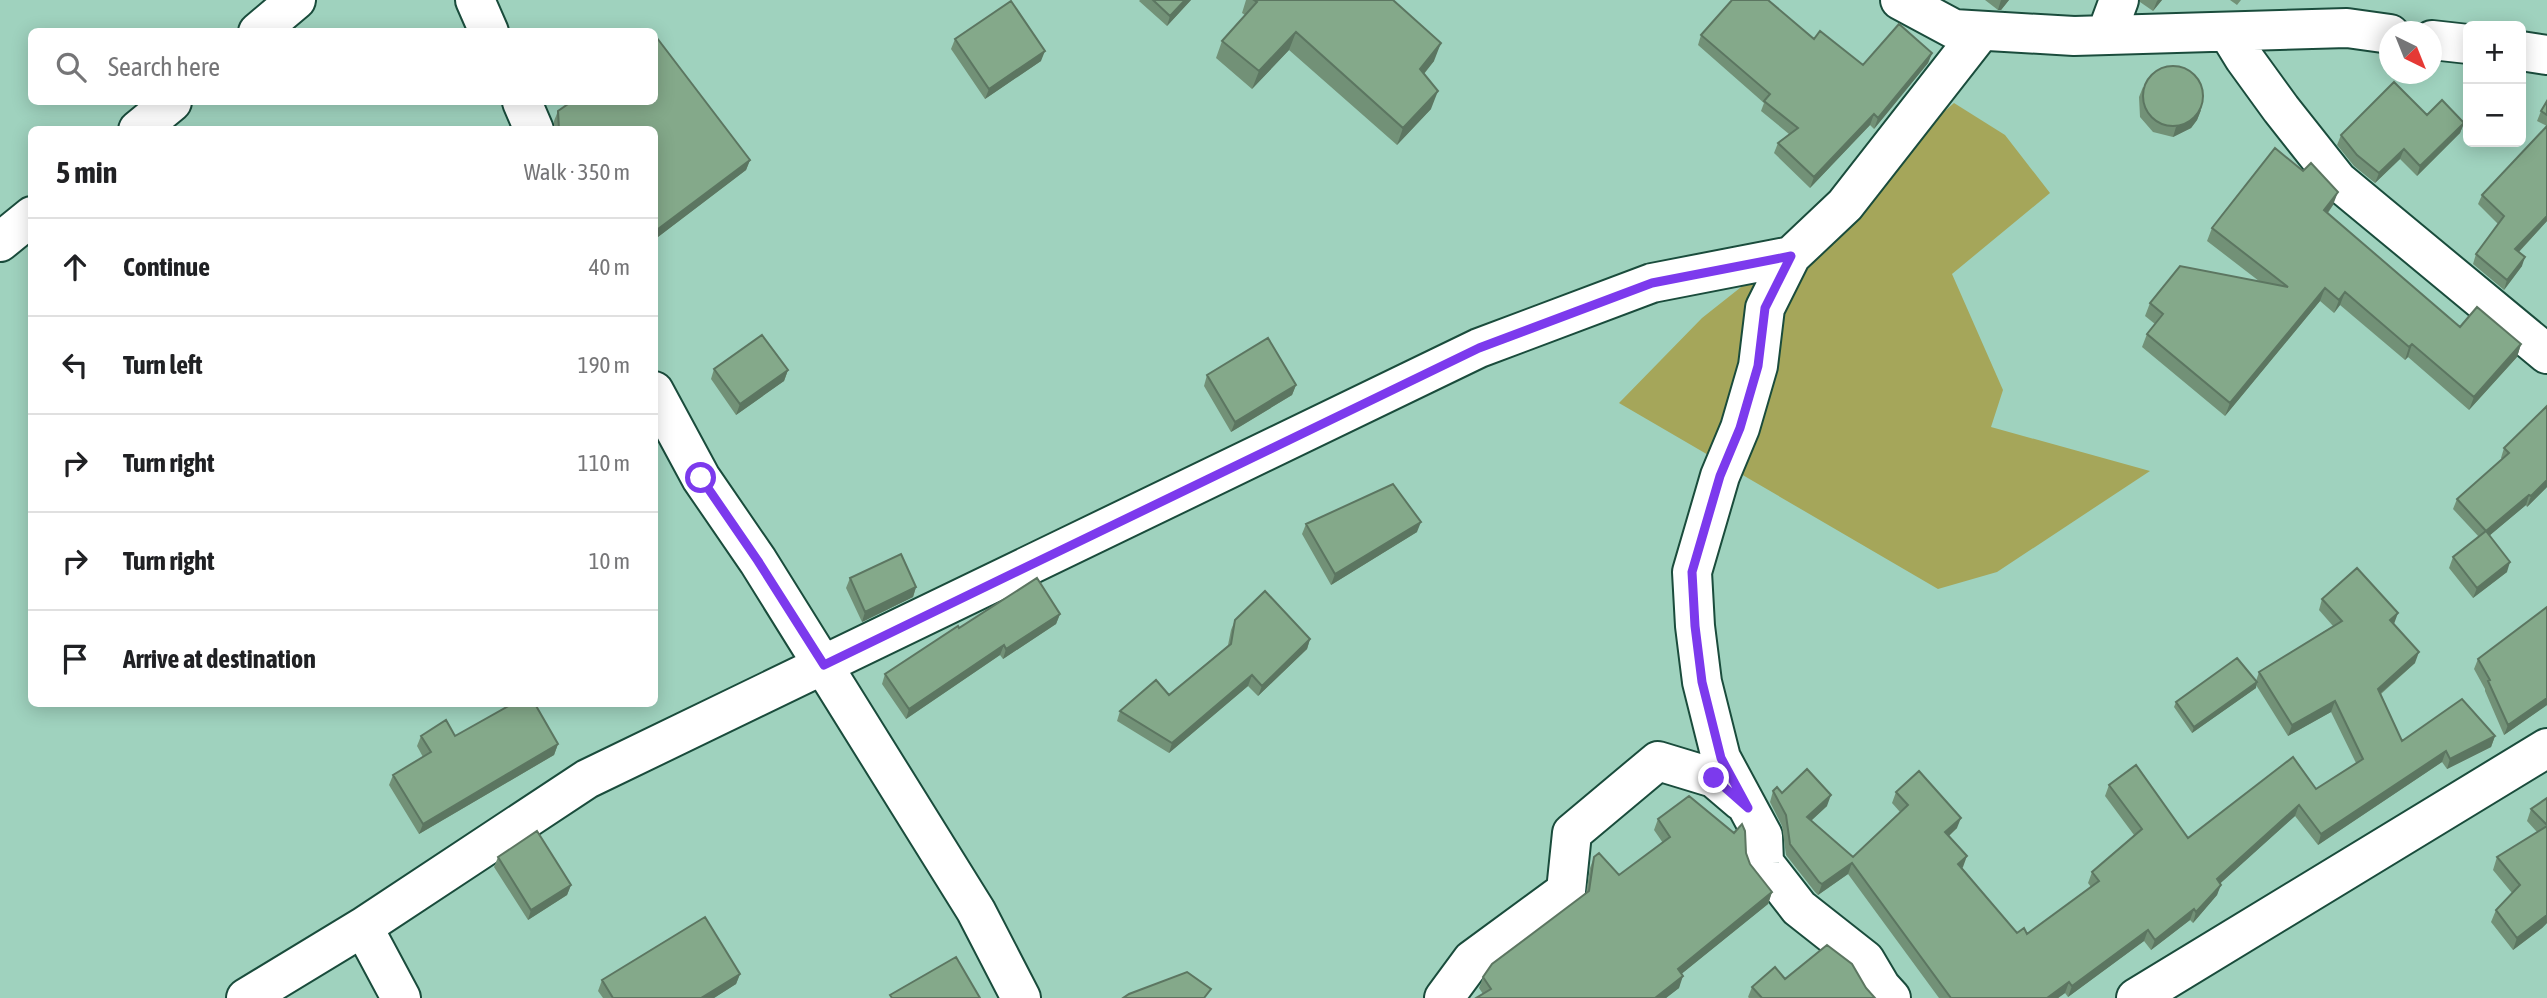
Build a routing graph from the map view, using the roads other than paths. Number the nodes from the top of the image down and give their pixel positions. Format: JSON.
{"nodes":[{"id":1,"x":296,"y":0,"type":"edge"},
{"id":2,"x":475,"y":0,"type":"edge"},
{"id":3,"x":1900,"y":0,"type":"edge"},
{"id":4,"x":2359,"y":14,"type":"edge"},
{"id":5,"x":2113,"y":17,"type":"edge"},
{"id":6,"x":2379,"y":27,"type":"edge"},
{"id":7,"x":263,"y":28,"type":"edge"},
{"id":8,"x":487,"y":28,"type":"edge"},
{"id":9,"x":1981,"y":31,"type":"junction"},
{"id":10,"x":2228,"y":32,"type":"junction"},
{"id":11,"x":2442,"y":41,"type":"edge"},
{"id":12,"x":2463,"y":43,"type":"edge"},
{"id":13,"x":2526,"y":52,"type":"edge"},
{"id":14,"x":2547,"y":55,"type":"edge"},
{"id":15,"x":168,"y":105,"type":"edge"},
{"id":16,"x":523,"y":105,"type":"edge"},
{"id":17,"x":143,"y":126,"type":"edge"},
{"id":18,"x":532,"y":126,"type":"edge"},
{"id":19,"x":28,"y":219,"type":"edge"},
{"id":20,"x":0,"y":242,"type":"edge"},
{"id":21,"x":1791,"y":256,"type":"junction"},
{"id":22,"x":2547,"y":354,"type":"edge"},
{"id":23,"x":658,"y":398,"type":"edge"},
{"id":24,"x":824,"y":665,"type":"junction"},
{"id":25,"x":2547,"y":748,"type":"edge"},
{"id":26,"x":1748,"y":808,"type":"junction"},
{"id":27,"x":363,"y":927,"type":"junction"},
{"id":28,"x":246,"y":998,"type":"edge"},
{"id":29,"x":401,"y":998,"type":"edge"},
{"id":30,"x":1021,"y":998,"type":"edge"},
{"id":31,"x":1444,"y":998,"type":"edge"},
{"id":32,"x":1891,"y":998,"type":"edge"},
{"id":33,"x":2136,"y":998,"type":"edge"}],
"edges":[{"from":1,"to":7,"type":"street"},
{"from":2,"to":8,"type":"street"},
{"from":3,"to":9,"type":"street"},
{"from":4,"to":6,"type":"street"},
{"from":4,"to":10,"type":"street"},
{"from":5,"to":9,"type":"street"},
{"from":5,"to":10,"type":"street"},
{"from":9,"to":21,"type":"street"},
{"from":10,"to":22,"type":"street"},
{"from":11,"to":12,"type":"street"},
{"from":13,"to":14,"type":"street"},
{"from":15,"to":17,"type":"street"},
{"from":16,"to":18,"type":"street"},
{"from":19,"to":20,"type":"street"},
{"from":21,"to":24,"type":"street"},
{"from":21,"to":26,"type":"street"},
{"from":23,"to":24,"type":"street"},
{"from":24,"to":27,"type":"street"},
{"from":24,"to":30,"type":"street"},
{"from":25,"to":33,"type":"street"},
{"from":26,"to":31,"type":"street"},
{"from":26,"to":32,"type":"street"},
{"from":27,"to":28,"type":"street"},
{"from":27,"to":29,"type":"street"}]}
